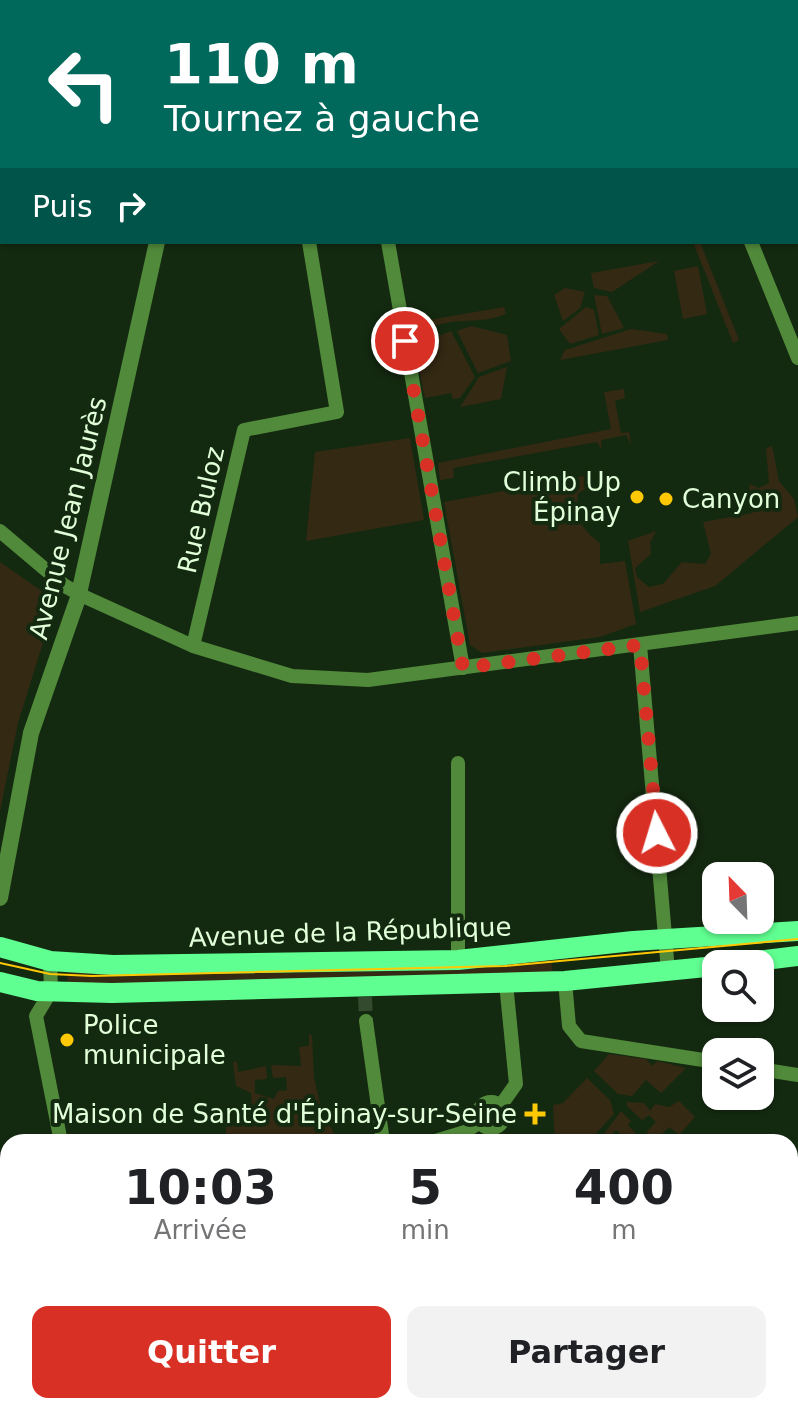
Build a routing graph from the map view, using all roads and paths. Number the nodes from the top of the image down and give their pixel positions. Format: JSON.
{"nodes":[{"id":1,"x":157,"y":244,"type":"edge"},
{"id":2,"x":309,"y":244,"type":"edge"},
{"id":3,"x":388,"y":244,"type":"edge"},
{"id":4,"x":752,"y":244,"type":"edge"},
{"id":5,"x":798,"y":358,"type":"edge"},
{"id":6,"x":0,"y":531,"type":"edge"},
{"id":7,"x":79,"y":594,"type":"junction"},
{"id":8,"x":798,"y":623,"type":"edge"},
{"id":9,"x":640,"y":645,"type":"junction"},
{"id":10,"x":193,"y":646,"type":"junction"},
{"id":11,"x":463,"y":668,"type":"junction"},
{"id":12,"x":458,"y":763,"type":"dead end"},
{"id":13,"x":0,"y":898,"type":"edge"},
{"id":14,"x":798,"y":931,"type":"edge"},
{"id":15,"x":668,"y":939,"type":"junction"},
{"id":16,"x":0,"y":947,"type":"edge"},
{"id":17,"x":798,"y":956,"type":"edge"},
{"id":18,"x":774,"y":959,"type":"edge"},
{"id":19,"x":458,"y":960,"type":"junction"},
{"id":20,"x":50,"y":961,"type":"junction"},
{"id":21,"x":702,"y":967,"type":"edge"},
{"id":22,"x":668,"y":971,"type":"junction"},
{"id":23,"x":565,"y":981,"type":"junction"},
{"id":24,"x":0,"y":982,"type":"edge"},
{"id":25,"x":506,"y":983,"type":"junction"},
{"id":26,"x":51,"y":991,"type":"junction"},
{"id":27,"x":366,"y":1021,"type":"tunnel mouth"},
{"id":28,"x":702,"y":1060,"type":"edge"},
{"id":29,"x":774,"y":1071,"type":"edge"},
{"id":30,"x":798,"y":1075,"type":"edge"},
{"id":31,"x":59,"y":1134,"type":"edge"},
{"id":32,"x":382,"y":1134,"type":"edge"},
{"id":33,"x":459,"y":1134,"type":"edge"}],
"edges":[{"from":1,"to":7,"type":"street","name":"Avenue Jean Jaurès"},
{"from":2,"to":10,"type":"street","name":"Rue Buloz"},
{"from":3,"to":11,"type":"street"},
{"from":4,"to":5,"type":"street"},
{"from":6,"to":7,"type":"street"},
{"from":7,"to":10,"type":"street"},
{"from":7,"to":13,"type":"street","name":"Avenue Jean Jaurès"},
{"from":8,"to":9,"type":"street"},
{"from":9,"to":11,"type":"street"},
{"from":9,"to":15,"type":"street"},
{"from":10,"to":11,"type":"street"},
{"from":12,"to":19,"type":"street"},
{"from":14,"to":15,"type":"main road","name":"Avenue de la République"},
{"from":15,"to":19,"type":"main road","name":"Avenue de la République"},
{"from":15,"to":22,"type":"street"},
{"from":16,"to":20,"type":"main road","name":"Avenue de la République"},
{"from":17,"to":18,"type":"main road"},
{"from":19,"to":20,"type":"main road","name":"Avenue de la République"},
{"from":20,"to":26,"type":"street"},
{"from":21,"to":22,"type":"main road","name":"Avenue de la République"},
{"from":22,"to":23,"type":"main road","name":"Avenue de la République"},
{"from":23,"to":25,"type":"main road","name":"Avenue de la République"},
{"from":23,"to":28,"type":"street"},
{"from":24,"to":26,"type":"main road","name":"Avenue de la République"},
{"from":25,"to":26,"type":"main road","name":"Avenue de la République"},
{"from":25,"to":33,"type":"street"},
{"from":26,"to":31,"type":"street"},
{"from":27,"to":32,"type":"street"},
{"from":29,"to":30,"type":"street"}]}
